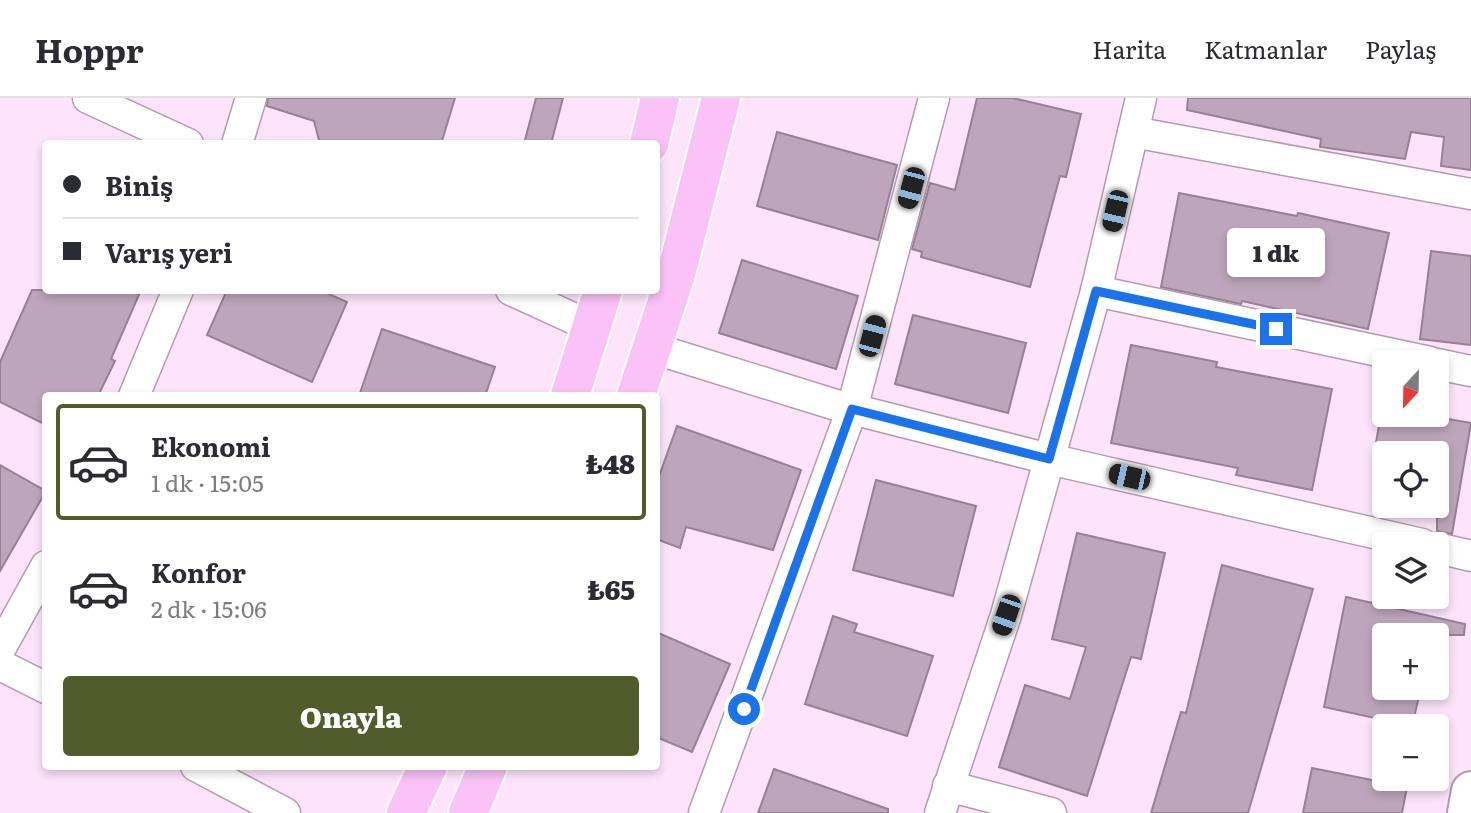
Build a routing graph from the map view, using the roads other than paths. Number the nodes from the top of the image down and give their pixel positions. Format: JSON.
{"nodes":[{"id":1,"x":88,"y":98,"type":"edge"},
{"id":2,"x":251,"y":98,"type":"edge"},
{"id":3,"x":660,"y":98,"type":"edge"},
{"id":4,"x":721,"y":98,"type":"edge"},
{"id":5,"x":934,"y":98,"type":"edge"},
{"id":6,"x":1141,"y":98,"type":"edge"},
{"id":7,"x":1133,"y":132,"type":"junction"},
{"id":8,"x":179,"y":140,"type":"edge"},
{"id":9,"x":238,"y":140,"type":"edge"},
{"id":10,"x":650,"y":140,"type":"edge"},
{"id":11,"x":1471,"y":194,"type":"edge"},
{"id":12,"x":1096,"y":291,"type":"junction"},
{"id":13,"x":176,"y":294,"type":"edge"},
{"id":14,"x":520,"y":294,"type":"edge"},
{"id":15,"x":602,"y":294,"type":"edge"},
{"id":16,"x":592,"y":327,"type":"junction"},
{"id":17,"x":652,"y":348,"type":"junction"},
{"id":18,"x":1374,"y":350,"type":"edge"},
{"id":19,"x":1449,"y":366,"type":"edge"},
{"id":20,"x":1471,"y":371,"type":"edge"},
{"id":21,"x":136,"y":392,"type":"edge"},
{"id":22,"x":571,"y":392,"type":"edge"},
{"id":23,"x":637,"y":392,"type":"edge"},
{"id":24,"x":852,"y":409,"type":"junction"},
{"id":25,"x":1049,"y":459,"type":"junction"},
{"id":26,"x":1372,"y":533,"type":"edge"},
{"id":27,"x":1449,"y":551,"type":"edge"},
{"id":28,"x":1471,"y":556,"type":"edge"},
{"id":29,"x":42,"y":573,"type":"edge"},
{"id":30,"x":0,"y":649,"type":"edge"},
{"id":31,"x":0,"y":665,"type":"edge"},
{"id":32,"x":42,"y":686,"type":"edge"},
{"id":33,"x":204,"y":770,"type":"edge"},
{"id":34,"x":426,"y":770,"type":"edge"},
{"id":35,"x":486,"y":770,"type":"edge"},
{"id":36,"x":1471,"y":791,"type":"edge"},
{"id":37,"x":944,"y":799,"type":"edge"},
{"id":38,"x":285,"y":813,"type":"edge"},
{"id":39,"x":406,"y":813,"type":"edge"},
{"id":40,"x":468,"y":813,"type":"edge"},
{"id":41,"x":704,"y":813,"type":"edge"},
{"id":42,"x":1051,"y":813,"type":"edge"},
{"id":43,"x":1467,"y":813,"type":"edge"}],
"edges":[{"from":1,"to":8,"type":"street"},
{"from":2,"to":9,"type":"street"},
{"from":3,"to":10,"type":"main road"},
{"from":4,"to":17,"type":"main road"},
{"from":5,"to":24,"type":"street"},
{"from":6,"to":7,"type":"street"},
{"from":7,"to":11,"type":"street"},
{"from":7,"to":12,"type":"street"},
{"from":12,"to":18,"type":"street"},
{"from":12,"to":25,"type":"street"},
{"from":13,"to":21,"type":"street"},
{"from":14,"to":16,"type":"street"},
{"from":15,"to":16,"type":"main road"},
{"from":16,"to":22,"type":"main road"},
{"from":17,"to":23,"type":"main road"},
{"from":17,"to":24,"type":"street"},
{"from":19,"to":20,"type":"street"},
{"from":24,"to":25,"type":"street"},
{"from":24,"to":41,"type":"street"},
{"from":25,"to":26,"type":"street"},
{"from":25,"to":37,"type":"street"},
{"from":27,"to":28,"type":"street"},
{"from":29,"to":30,"type":"street"},
{"from":31,"to":32,"type":"street"},
{"from":33,"to":38,"type":"street"},
{"from":34,"to":39,"type":"main road"},
{"from":35,"to":40,"type":"main road"},
{"from":36,"to":43,"type":"street"},
{"from":37,"to":42,"type":"street"}]}
